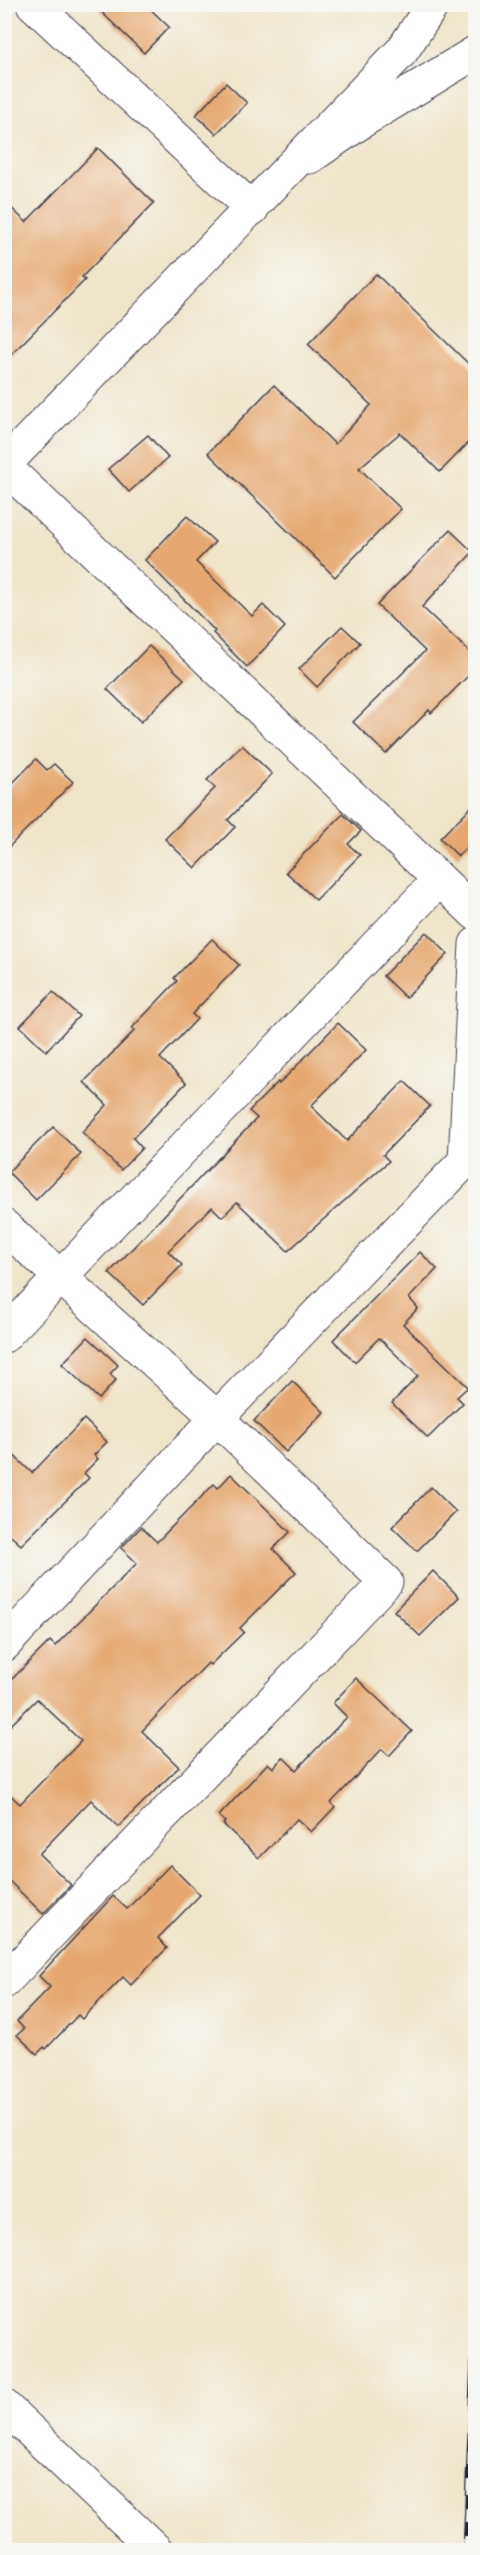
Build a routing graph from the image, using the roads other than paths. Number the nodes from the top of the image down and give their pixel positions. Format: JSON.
{"nodes":[{"id":1,"x":33,"y":4,"type":"edge"},
{"id":2,"x":433,"y":4,"type":"edge"},
{"id":3,"x":476,"y":52,"type":"edge"},
{"id":4,"x":279,"y":179,"type":"junction"},
{"id":5,"x":252,"y":209,"type":"junction"},
{"id":6,"x":4,"y":465,"type":"edge"},
{"id":7,"x":439,"y":880,"type":"junction"},
{"id":8,"x":476,"y":914,"type":"edge"},
{"id":9,"x":476,"y":944,"type":"edge"},
{"id":10,"x":4,"y":1226,"type":"edge"},
{"id":11,"x":60,"y":1278,"type":"junction"},
{"id":12,"x":4,"y":1336,"type":"edge"},
{"id":13,"x":217,"y":1418,"type":"junction"},
{"id":14,"x":4,"y":1645,"type":"edge"},
{"id":15,"x":4,"y":1982,"type":"edge"},
{"id":16,"x":4,"y":2406,"type":"edge"},
{"id":17,"x":156,"y":2550,"type":"edge"}],
"edges":[{"from":1,"to":5,"type":"street"},
{"from":2,"to":4,"type":"street"},
{"from":3,"to":4,"type":"street"},
{"from":4,"to":5,"type":"street"},
{"from":5,"to":6,"type":"street"},
{"from":6,"to":7,"type":"street"},
{"from":7,"to":8,"type":"street"},
{"from":7,"to":11,"type":"street"},
{"from":9,"to":13,"type":"street"},
{"from":10,"to":11,"type":"street"},
{"from":11,"to":12,"type":"street"},
{"from":11,"to":13,"type":"street"},
{"from":13,"to":14,"type":"street"},
{"from":13,"to":15,"type":"street"},
{"from":16,"to":17,"type":"street"}]}
